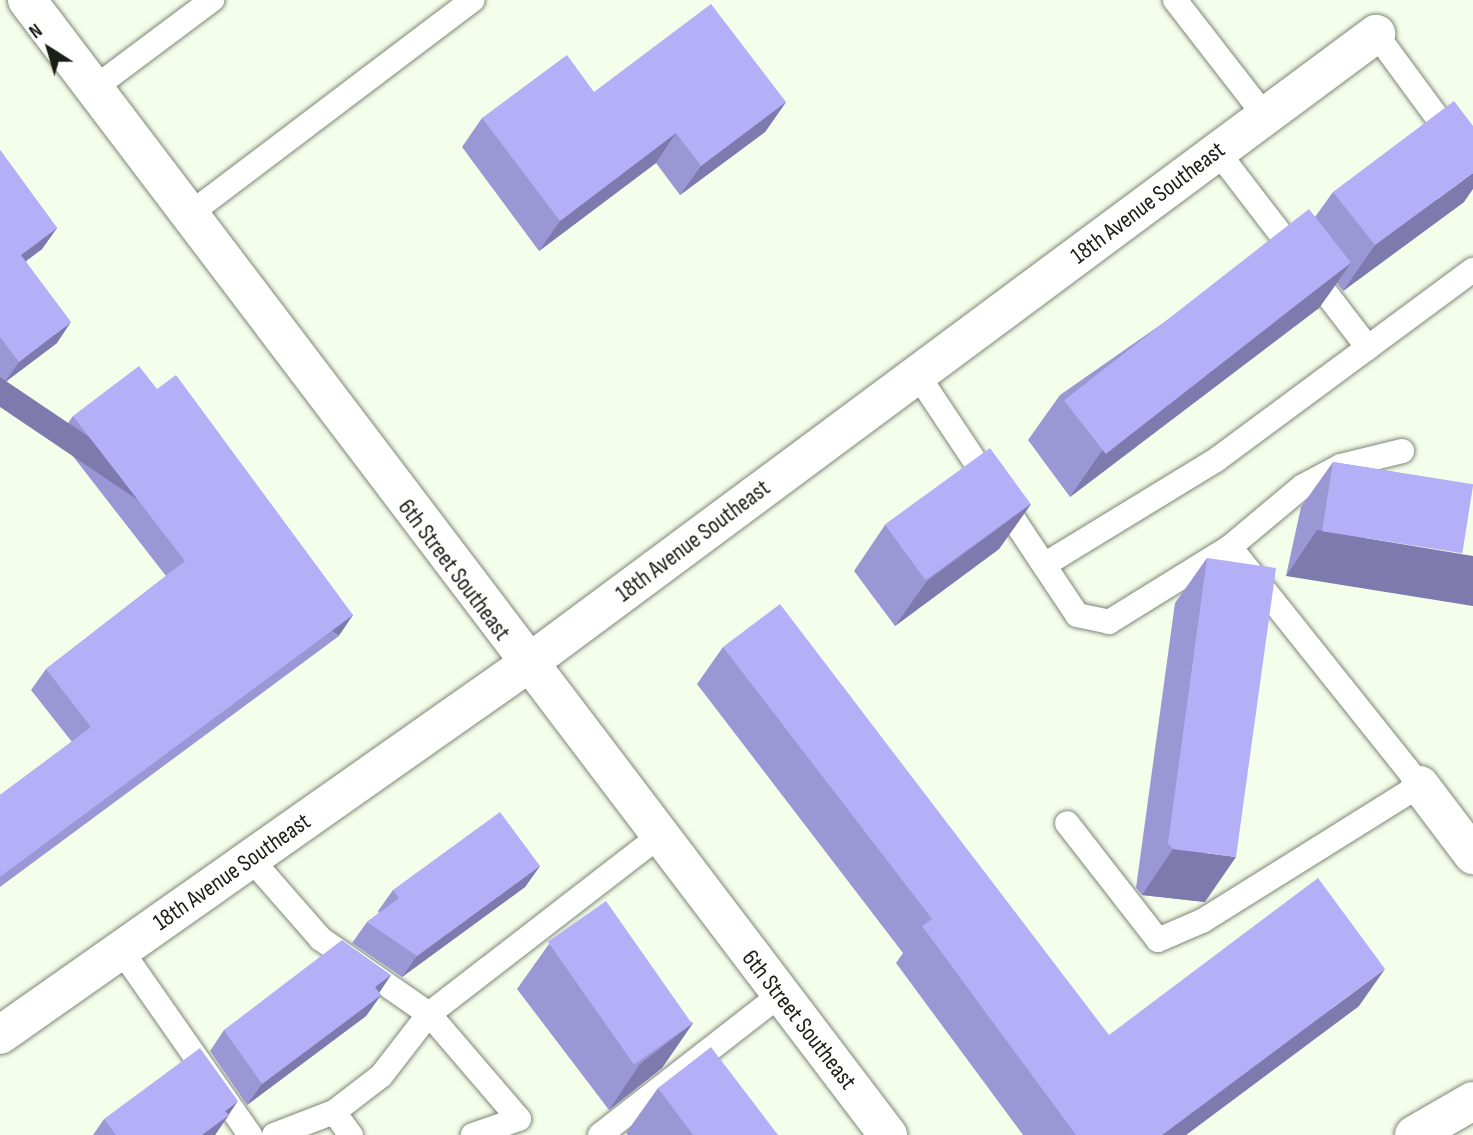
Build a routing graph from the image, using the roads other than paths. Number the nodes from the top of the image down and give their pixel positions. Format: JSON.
{"nodes":[{"id":1,"x":27,"y":0,"type":"edge"},
{"id":2,"x":212,"y":0,"type":"edge"},
{"id":3,"x":472,"y":0,"type":"edge"},
{"id":4,"x":1175,"y":0,"type":"edge"},
{"id":5,"x":1376,"y":34,"type":"joint"},
{"id":6,"x":93,"y":89,"type":"junction"},
{"id":7,"x":1265,"y":116,"type":"junction"},
{"id":8,"x":1217,"y":151,"type":"junction"},
{"id":9,"x":1473,"y":166,"type":"edge"},
{"id":10,"x":187,"y":216,"type":"junction"},
{"id":11,"x":1473,"y":270,"type":"edge"},
{"id":12,"x":1368,"y":348,"type":"junction"},
{"id":13,"x":917,"y":374,"type":"junction"},
{"id":14,"x":1402,"y":451,"type":"dead end"},
{"id":15,"x":1230,"y":547,"type":"junction"},
{"id":16,"x":1044,"y":565,"type":"junction"},
{"id":17,"x":526,"y":665,"type":"junction"},
{"id":18,"x":1420,"y":785,"type":"junction"},
{"id":19,"x":1067,"y":822,"type":"dead end"},
{"id":20,"x":658,"y":837,"type":"junction"},
{"id":21,"x":1473,"y":855,"type":"edge"},
{"id":22,"x":251,"y":859,"type":"junction"},
{"id":23,"x":121,"y":950,"type":"junction"},
{"id":24,"x":780,"y":995,"type":"junction"},
{"id":25,"x":429,"y":1014,"type":"junction"},
{"id":26,"x":0,"y":1035,"type":"edge"},
{"id":27,"x":1473,"y":1101,"type":"edge"},
{"id":28,"x":334,"y":1112,"type":"junction"},
{"id":29,"x":525,"y":1127,"type":"edge"},
{"id":30,"x":1419,"y":1134,"type":"edge"},
{"id":31,"x":250,"y":1135,"type":"edge"},
{"id":32,"x":274,"y":1135,"type":"edge"},
{"id":33,"x":351,"y":1135,"type":"edge"},
{"id":34,"x":472,"y":1135,"type":"edge"},
{"id":35,"x":600,"y":1135,"type":"edge"},
{"id":36,"x":888,"y":1135,"type":"edge"}],
"edges":[{"from":1,"to":6,"type":"street","name":"6th Street Southeast"},
{"from":2,"to":6,"type":"lane"},
{"from":3,"to":10,"type":"lane"},
{"from":4,"to":7,"type":"lane"},
{"from":5,"to":7,"type":"street","name":"18th Avenue Southeast"},
{"from":5,"to":9,"type":"lane"},
{"from":6,"to":10,"type":"street","name":"6th Street Southeast"},
{"from":7,"to":8,"type":"street","name":"18th Avenue Southeast"},
{"from":8,"to":12,"type":"lane"},
{"from":8,"to":13,"type":"street","name":"18th Avenue Southeast"},
{"from":10,"to":17,"type":"street","name":"6th Street Southeast"},
{"from":11,"to":12,"type":"lane"},
{"from":12,"to":16,"type":"lane"},
{"from":13,"to":16,"type":"lane"},
{"from":13,"to":17,"type":"street","name":"18th Avenue Southeast"},
{"from":14,"to":15,"type":"lane"},
{"from":15,"to":16,"type":"lane"},
{"from":15,"to":18,"type":"lane"},
{"from":17,"to":20,"type":"street","name":"6th Street Southeast"},
{"from":17,"to":22,"type":"street","name":"18th Avenue Southeast"},
{"from":18,"to":19,"type":"lane"},
{"from":18,"to":21,"type":"street"},
{"from":20,"to":24,"type":"street","name":"6th Street Southeast"},
{"from":20,"to":25,"type":"lane"},
{"from":22,"to":23,"type":"street","name":"18th Avenue Southeast"},
{"from":22,"to":25,"type":"lane"},
{"from":23,"to":26,"type":"street","name":"18th Avenue Southeast"},
{"from":23,"to":31,"type":"lane"},
{"from":24,"to":35,"type":"lane"},
{"from":24,"to":36,"type":"street","name":"6th Street Southeast"},
{"from":25,"to":28,"type":"lane"},
{"from":25,"to":29,"type":"lane"},
{"from":27,"to":30,"type":"street"},
{"from":28,"to":32,"type":"lane"},
{"from":28,"to":33,"type":"lane"},
{"from":29,"to":34,"type":"lane"}]}
